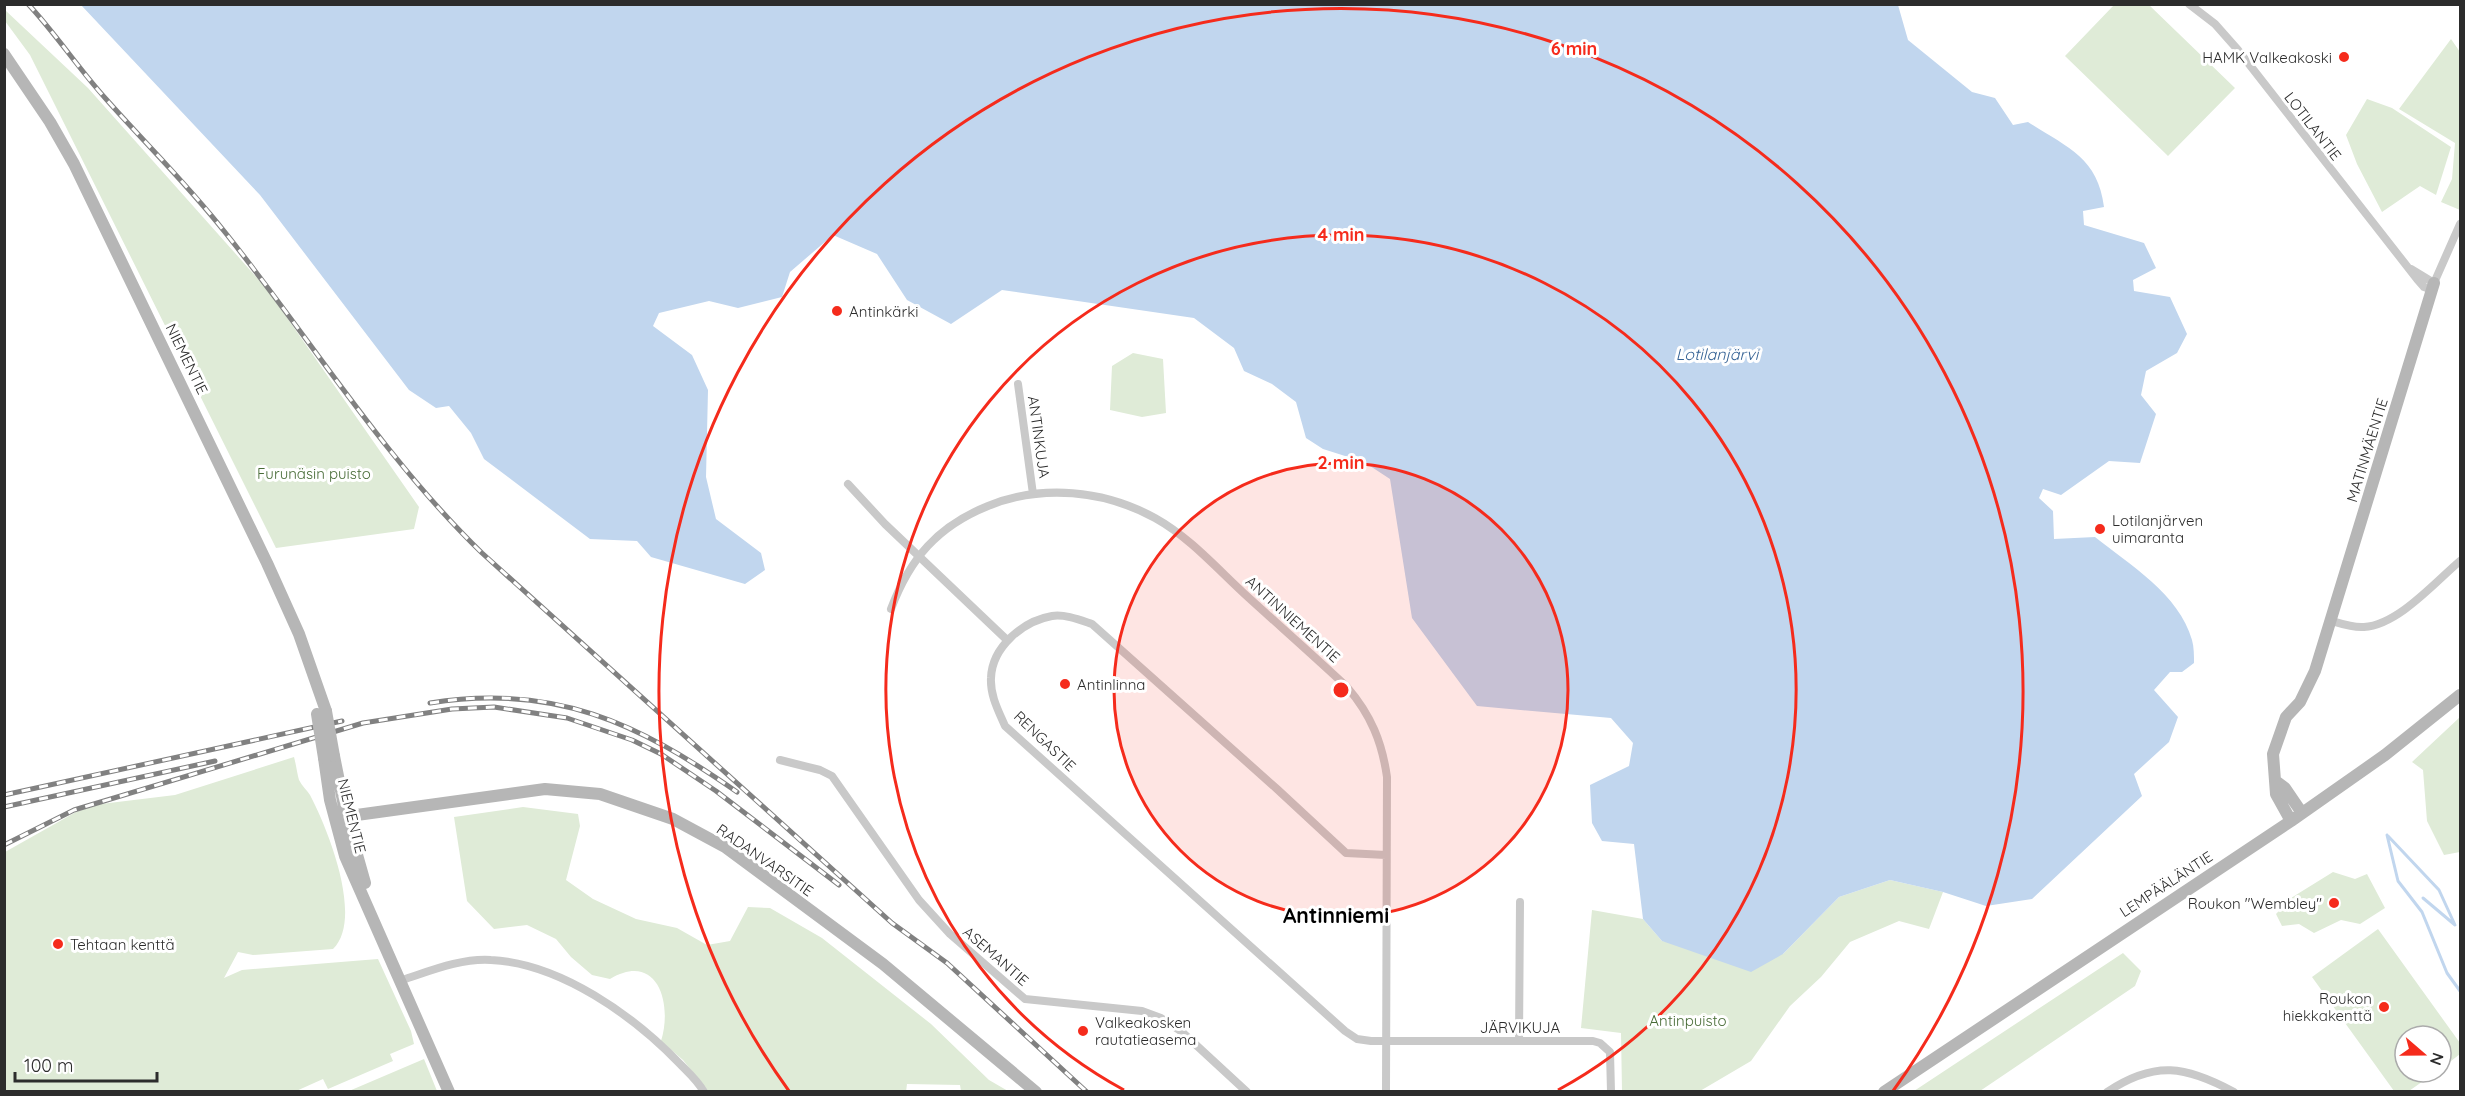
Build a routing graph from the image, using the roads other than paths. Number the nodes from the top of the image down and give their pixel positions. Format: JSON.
{"nodes":[{"id":1,"x":2189,"y":4,"type":"edge"},
{"id":2,"x":4,"y":54,"type":"edge"},
{"id":3,"x":2460,"y":224,"type":"edge"},
{"id":4,"x":2433,"y":286,"type":"junction"},
{"id":5,"x":1018,"y":384,"type":"dead end"},
{"id":6,"x":848,"y":484,"type":"dead end"},
{"id":7,"x":1033,"y":494,"type":"junction"},
{"id":8,"x":920,"y":555,"type":"junction"},
{"id":9,"x":2460,"y":561,"type":"edge"},
{"id":10,"x":891,"y":609,"type":"dead end"},
{"id":11,"x":2332,"y":621,"type":"junction"},
{"id":12,"x":1007,"y":640,"type":"junction"},
{"id":13,"x":2460,"y":695,"type":"edge"},
{"id":14,"x":780,"y":760,"type":"dead end"},
{"id":15,"x":2277,"y":782,"type":"junction"},
{"id":16,"x":2302,"y":813,"type":"junction"},
{"id":17,"x":2291,"y":821,"type":"junction"},
{"id":18,"x":341,"y":822,"type":"junction"},
{"id":19,"x":1386,"y":855,"type":"junction"},
{"id":20,"x":1520,"y":902,"type":"dead end"},
{"id":21,"x":402,"y":980,"type":"junction"},
{"id":22,"x":1519,"y":1041,"type":"junction"},
{"id":23,"x":1387,"y":1042,"type":"junction"},
{"id":24,"x":449,"y":1092,"type":"edge"},
{"id":25,"x":704,"y":1092,"type":"edge"},
{"id":26,"x":1036,"y":1092,"type":"edge"},
{"id":27,"x":1247,"y":1092,"type":"edge"},
{"id":28,"x":1386,"y":1092,"type":"edge"},
{"id":29,"x":1611,"y":1092,"type":"edge"},
{"id":30,"x":1884,"y":1092,"type":"edge"},
{"id":31,"x":2107,"y":1092,"type":"edge"},
{"id":32,"x":2234,"y":1092,"type":"edge"}],
"edges":[{"from":1,"to":4,"type":"street","name":"LOTILANTIE"},
{"from":2,"to":18,"type":"main road","name":"NIEMENTIE","bridge":true},
{"from":3,"to":4,"type":"street","name":"MATINMÄENTIE"},
{"from":4,"to":11,"type":"main road","name":"MATINMÄENTIE"},
{"from":5,"to":7,"type":"street","name":"ANTINKUJA"},
{"from":6,"to":8,"type":"street"},
{"from":7,"to":8,"type":"street","name":"ANTINNIEMENTIE"},
{"from":7,"to":19,"type":"street","name":"ANTINNIEMENTIE"},
{"from":8,"to":10,"type":"street","name":"ANTINNIEMENTIE"},
{"from":8,"to":12,"type":"street"},
{"from":9,"to":11,"type":"street"},
{"from":11,"to":15,"type":"main road","name":"MATINMÄENTIE"},
{"from":12,"to":19,"type":"street","name":"RENGASTIE"},
{"from":12,"to":23,"type":"street","name":"RENGASTIE"},
{"from":13,"to":16,"type":"main road","name":"LEMPÄÄLÄNTIE"},
{"from":14,"to":27,"type":"street","name":"ASEMANTIE"},
{"from":15,"to":16,"type":"main road"},
{"from":15,"to":17,"type":"main road","name":"MATINMÄENTIE"},
{"from":16,"to":17,"type":"main road","name":"LEMPÄÄLÄNTIE"},
{"from":17,"to":30,"type":"main road","name":"LEMPÄÄLÄNTIE"},
{"from":18,"to":21,"type":"main road","name":"NIEMENTIE"},
{"from":18,"to":26,"type":"main road","name":"RADANVARSITIE"},
{"from":19,"to":23,"type":"street","name":"ANTINNIEMENTIE"},
{"from":20,"to":22,"type":"street"},
{"from":21,"to":24,"type":"main road","name":"NIEMENTIE"},
{"from":21,"to":25,"type":"street"},
{"from":22,"to":23,"type":"street","name":"JÄRVIKUJA"},
{"from":22,"to":29,"type":"street","name":"JÄRVIKUJA"},
{"from":23,"to":28,"type":"street","name":"ANTINNIEMENTIE"},
{"from":31,"to":32,"type":"street"}]}
